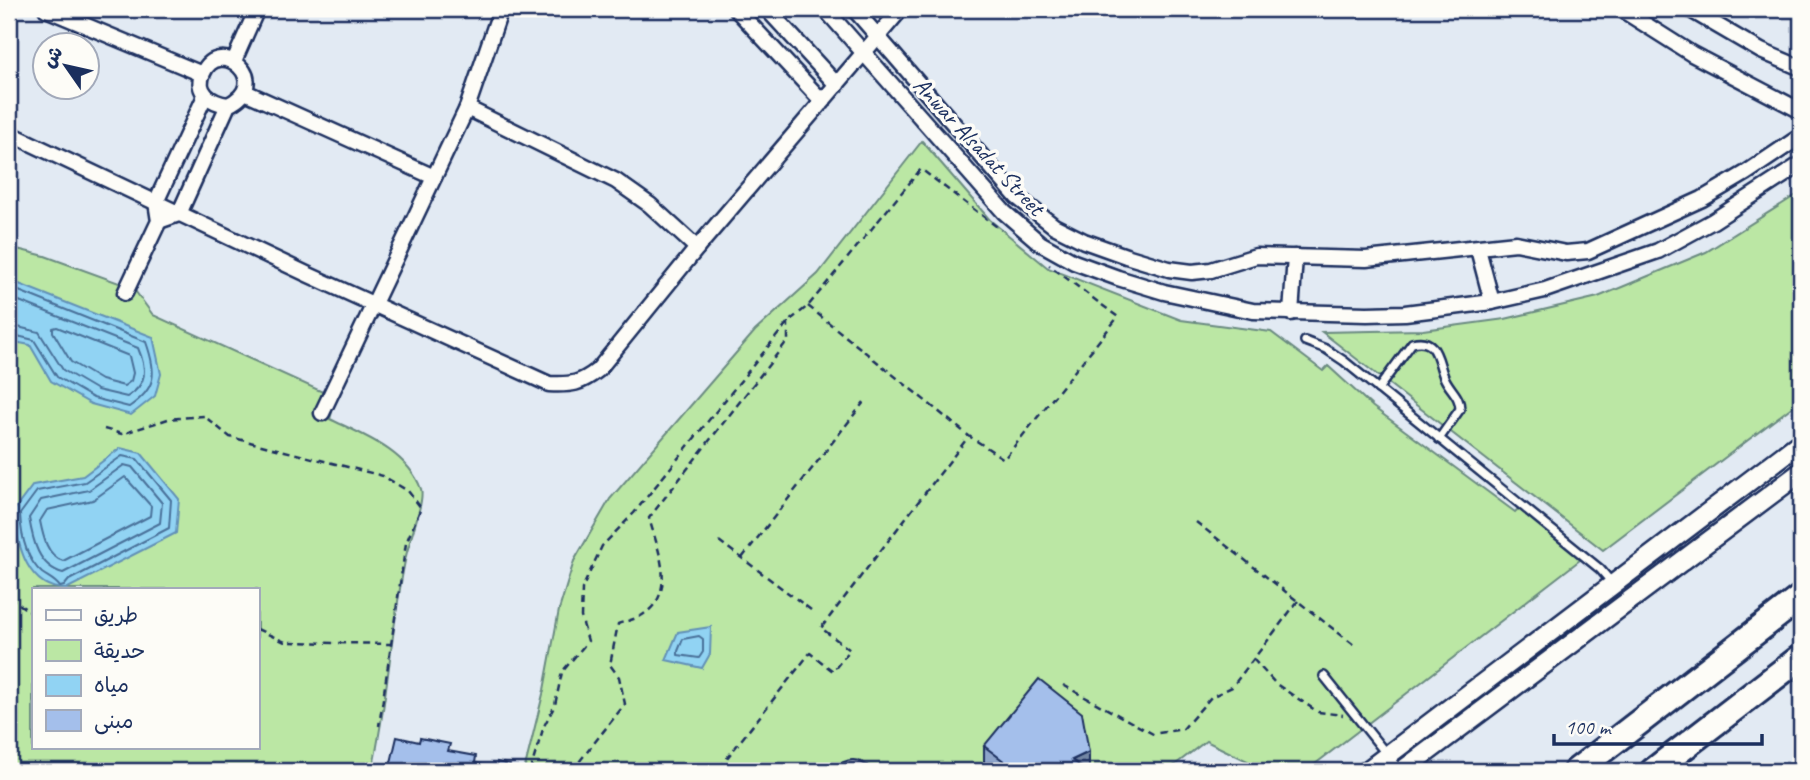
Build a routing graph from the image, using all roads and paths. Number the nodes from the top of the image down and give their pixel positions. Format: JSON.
{"nodes":[{"id":1,"x":46,"y":9,"type":"edge"},
{"id":2,"x":257,"y":9,"type":"edge"},
{"id":3,"x":501,"y":9,"type":"edge"},
{"id":4,"x":736,"y":9,"type":"edge"},
{"id":5,"x":767,"y":9,"type":"edge"},
{"id":6,"x":825,"y":9,"type":"edge"},
{"id":7,"x":854,"y":9,"type":"edge"},
{"id":8,"x":901,"y":9,"type":"edge"},
{"id":9,"x":1621,"y":9,"type":"edge"},
{"id":10,"x":1689,"y":9,"type":"edge"},
{"id":11,"x":879,"y":36,"type":"junction"},
{"id":12,"x":864,"y":53,"type":"junction"},
{"id":13,"x":234,"y":61,"type":"junction"},
{"id":14,"x":1801,"y":68,"type":"edge"},
{"id":15,"x":202,"y":74,"type":"junction"},
{"id":16,"x":837,"y":85,"type":"junction"},
{"id":17,"x":245,"y":92,"type":"junction"},
{"id":18,"x":205,"y":96,"type":"junction"},
{"id":19,"x":823,"y":102,"type":"junction"},
{"id":20,"x":228,"y":104,"type":"junction"},
{"id":21,"x":467,"y":108,"type":"junction"},
{"id":22,"x":1801,"y":111,"type":"edge"},
{"id":23,"x":9,"y":133,"type":"edge"},
{"id":24,"x":1801,"y":136,"type":"edge"},
{"id":25,"x":1801,"y":164,"type":"edge"},
{"id":26,"x":434,"y":177,"type":"junction"},
{"id":27,"x":156,"y":202,"type":"junction"},
{"id":28,"x":179,"y":214,"type":"junction"},
{"id":29,"x":159,"y":220,"type":"junction"},
{"id":30,"x":1009,"y":235,"type":"dead end"},
{"id":31,"x":697,"y":248,"type":"junction"},
{"id":32,"x":1478,"y":249,"type":"junction"},
{"id":33,"x":1295,"y":257,"type":"junction"},
{"id":34,"x":1041,"y":260,"type":"dead end"},
{"id":35,"x":125,"y":293,"type":"dead end"},
{"id":36,"x":1492,"y":302,"type":"junction"},
{"id":37,"x":374,"y":303,"type":"junction"},
{"id":38,"x":807,"y":306,"type":"junction"},
{"id":39,"x":1291,"y":313,"type":"junction"},
{"id":40,"x":788,"y":322,"type":"junction"},
{"id":41,"x":1306,"y":341,"type":"dead end"},
{"id":42,"x":1378,"y":389,"type":"junction"},
{"id":43,"x":864,"y":402,"type":"dead end"},
{"id":44,"x":322,"y":413,"type":"dead end"},
{"id":45,"x":104,"y":429,"type":"dead end"},
{"id":46,"x":969,"y":436,"type":"junction"},
{"id":47,"x":1439,"y":439,"type":"junction"},
{"id":48,"x":1801,"y":442,"type":"edge"},
{"id":49,"x":1801,"y":472,"type":"edge"},
{"id":50,"x":1196,"y":522,"type":"dead end"},
{"id":51,"x":719,"y":541,"type":"dead end"},
{"id":52,"x":742,"y":558,"type":"junction"},
{"id":53,"x":1613,"y":584,"type":"junction"},
{"id":54,"x":9,"y":597,"type":"edge"},
{"id":55,"x":1801,"y":597,"type":"edge"},
{"id":56,"x":1298,"y":601,"type":"junction"},
{"id":57,"x":811,"y":610,"type":"dead end"},
{"id":58,"x":32,"y":613,"type":"edge"},
{"id":59,"x":259,"y":630,"type":"edge"},
{"id":60,"x":391,"y":644,"type":"junction"},
{"id":61,"x":1354,"y":645,"type":"dead end"},
{"id":62,"x":1801,"y":657,"type":"edge"},
{"id":63,"x":1254,"y":659,"type":"junction"},
{"id":64,"x":1324,"y":676,"type":"dead end"},
{"id":65,"x":1063,"y":685,"type":"dead end"},
{"id":66,"x":1358,"y":719,"type":"junction"},
{"id":67,"x":379,"y":726,"type":"dead end"},
{"id":68,"x":1388,"y":755,"type":"junction"},
{"id":69,"x":719,"y":768,"type":"dead end"},
{"id":70,"x":530,"y":771,"type":"edge"},
{"id":71,"x":572,"y":771,"type":"edge"},
{"id":72,"x":839,"y":771,"type":"edge"},
{"id":73,"x":867,"y":771,"type":"edge"},
{"id":74,"x":1367,"y":771,"type":"edge"},
{"id":75,"x":1401,"y":771,"type":"edge"},
{"id":76,"x":1576,"y":771,"type":"edge"},
{"id":77,"x":1653,"y":771,"type":"edge"}],
"edges":[{"from":1,"to":15,"type":"street"},
{"from":2,"to":13,"type":"street"},
{"from":3,"to":21,"type":"street"},
{"from":4,"to":19,"type":"street"},
{"from":5,"to":16,"type":"street"},
{"from":6,"to":12,"type":"street","name":"Anwar Alsadat Street"},
{"from":7,"to":11,"type":"street","name":"Anwar Alsadat Street"},
{"from":8,"to":11,"type":"street"},
{"from":9,"to":22,"type":"street"},
{"from":10,"to":14,"type":"street"},
{"from":11,"to":12,"type":"street"},
{"from":11,"to":33,"type":"street","name":"Anwar Alsadat Street"},
{"from":12,"to":16,"type":"street"},
{"from":12,"to":39,"type":"street","name":"Anwar Alsadat Street"},
{"from":13,"to":15,"type":"street"},
{"from":13,"to":17,"type":"street"},
{"from":15,"to":18,"type":"street"},
{"from":16,"to":19,"type":"street"},
{"from":17,"to":20,"type":"street"},
{"from":17,"to":26,"type":"street"},
{"from":18,"to":20,"type":"street"},
{"from":18,"to":27,"type":"street"},
{"from":19,"to":31,"type":"street"},
{"from":20,"to":28,"type":"street"},
{"from":21,"to":26,"type":"street"},
{"from":21,"to":31,"type":"street"},
{"from":23,"to":27,"type":"street"},
{"from":24,"to":32,"type":"street","name":"Anwar Alsadat Street"},
{"from":25,"to":36,"type":"street","name":"Anwar Alsadat Street"},
{"from":26,"to":37,"type":"street"},
{"from":27,"to":28,"type":"street"},
{"from":27,"to":29,"type":"street"},
{"from":28,"to":29,"type":"street"},
{"from":28,"to":37,"type":"street"},
{"from":29,"to":35,"type":"street"},
{"from":30,"to":38,"type":"path"},
{"from":31,"to":37,"type":"street"},
{"from":32,"to":33,"type":"street","name":"Anwar Alsadat Street"},
{"from":32,"to":36,"type":"street"},
{"from":33,"to":39,"type":"street"},
{"from":34,"to":46,"type":"path"},
{"from":36,"to":39,"type":"street","name":"Anwar Alsadat Street"},
{"from":37,"to":44,"type":"street"},
{"from":38,"to":40,"type":"path"},
{"from":38,"to":46,"type":"path"},
{"from":40,"to":70,"type":"path"},
{"from":40,"to":71,"type":"path"},
{"from":41,"to":42,"type":"lane"},
{"from":42,"to":47,"type":"lane"},
{"from":42,"to":47,"type":"lane"},
{"from":43,"to":52,"type":"path"},
{"from":45,"to":60,"type":"path"},
{"from":46,"to":69,"type":"path"},
{"from":47,"to":53,"type":"lane"},
{"from":48,"to":53,"type":"street"},
{"from":49,"to":75,"type":"street"},
{"from":50,"to":56,"type":"path"},
{"from":51,"to":52,"type":"path"},
{"from":52,"to":57,"type":"path"},
{"from":53,"to":68,"type":"street"},
{"from":54,"to":58,"type":"path"},
{"from":55,"to":76,"type":"highway"},
{"from":56,"to":61,"type":"path"},
{"from":56,"to":63,"type":"path"},
{"from":59,"to":60,"type":"path"},
{"from":60,"to":67,"type":"path"},
{"from":62,"to":77,"type":"highway"},
{"from":63,"to":65,"type":"path"},
{"from":63,"to":66,"type":"path"},
{"from":64,"to":66,"type":"lane"},
{"from":66,"to":68,"type":"lane"},
{"from":68,"to":74,"type":"street"},
{"from":68,"to":75,"type":"lane"},
{"from":72,"to":73,"type":"lane"}]}
